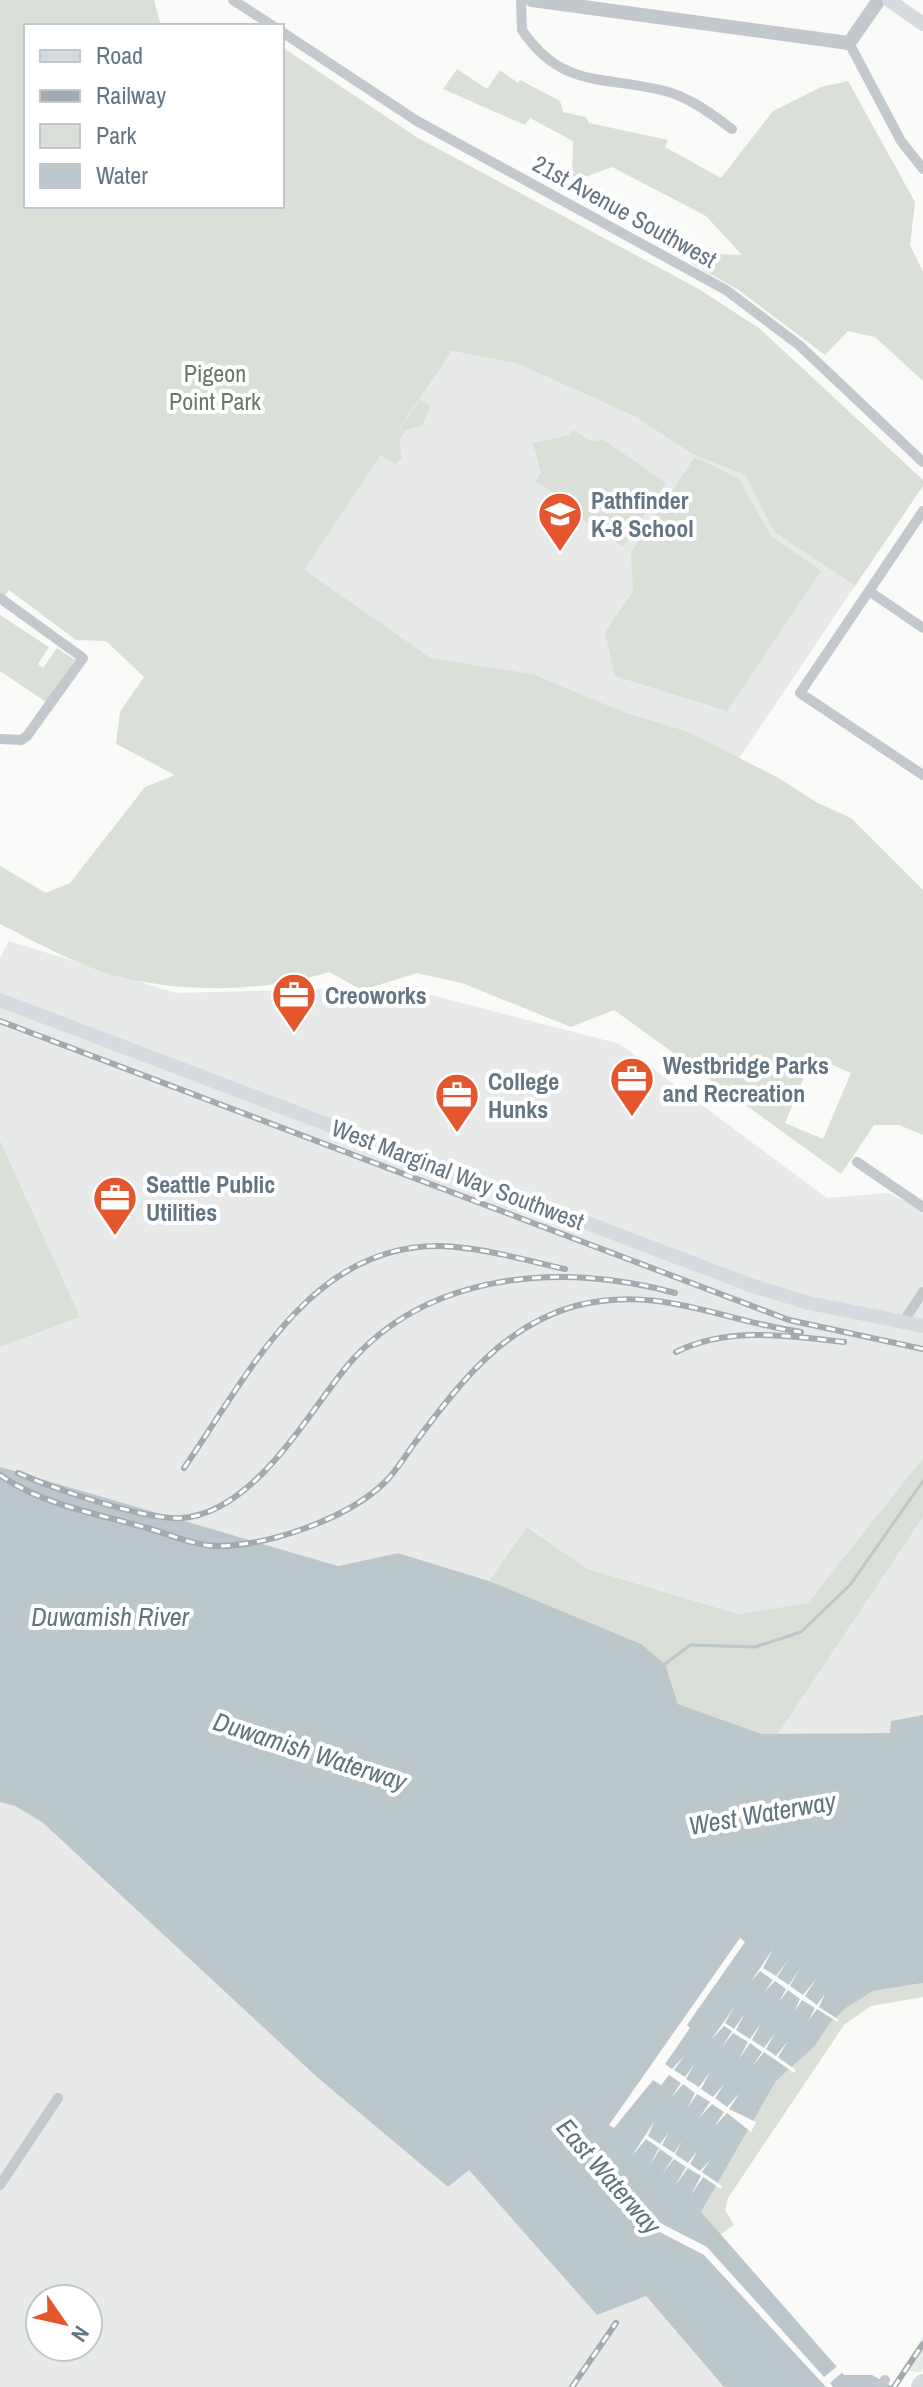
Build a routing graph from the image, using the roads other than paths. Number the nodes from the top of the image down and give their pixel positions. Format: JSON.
{"nodes":[{"id":1,"x":233,"y":0,"type":"edge"},
{"id":2,"x":521,"y":0,"type":"edge"},
{"id":3,"x":532,"y":0,"type":"edge"},
{"id":4,"x":879,"y":0,"type":"edge"},
{"id":5,"x":889,"y":0,"type":"edge"},
{"id":6,"x":270,"y":24,"type":"edge"},
{"id":7,"x":923,"y":24,"type":"edge"},
{"id":8,"x":284,"y":33,"type":"edge"},
{"id":9,"x":849,"y":43,"type":"junction"},
{"id":10,"x":732,"y":129,"type":"dead end"},
{"id":11,"x":923,"y":169,"type":"edge"},
{"id":12,"x":923,"y":462,"type":"edge"},
{"id":13,"x":923,"y":511,"type":"edge"},
{"id":14,"x":869,"y":591,"type":"junction"},
{"id":15,"x":0,"y":598,"type":"edge"},
{"id":16,"x":923,"y":628,"type":"edge"},
{"id":17,"x":0,"y":739,"type":"edge"},
{"id":18,"x":923,"y":775,"type":"edge"},
{"id":19,"x":0,"y":1000,"type":"edge"},
{"id":20,"x":857,"y":1162,"type":"dead end"},
{"id":21,"x":923,"y":1207,"type":"edge"},
{"id":22,"x":923,"y":1292,"type":"edge"},
{"id":23,"x":903,"y":1322,"type":"junction"},
{"id":24,"x":923,"y":1326,"type":"edge"},
{"id":25,"x":58,"y":2098,"type":"dead end"},
{"id":26,"x":0,"y":2185,"type":"edge"}],
"edges":[{"from":1,"to":6,"type":"street"},
{"from":2,"to":10,"type":"street"},
{"from":3,"to":9,"type":"street"},
{"from":4,"to":9,"type":"street"},
{"from":5,"to":7,"type":"main road"},
{"from":8,"to":12,"type":"street","name":"21st Avenue Southwest"},
{"from":9,"to":11,"type":"street"},
{"from":13,"to":14,"type":"street"},
{"from":14,"to":16,"type":"street"},
{"from":14,"to":18,"type":"street"},
{"from":15,"to":17,"type":"street"},
{"from":19,"to":23,"type":"main road","name":"West Marginal Way Southwest"},
{"from":20,"to":21,"type":"street"},
{"from":22,"to":23,"type":"street"},
{"from":23,"to":24,"type":"main road","name":"West Marginal Way Southwest"},
{"from":25,"to":26,"type":"street"}]}
